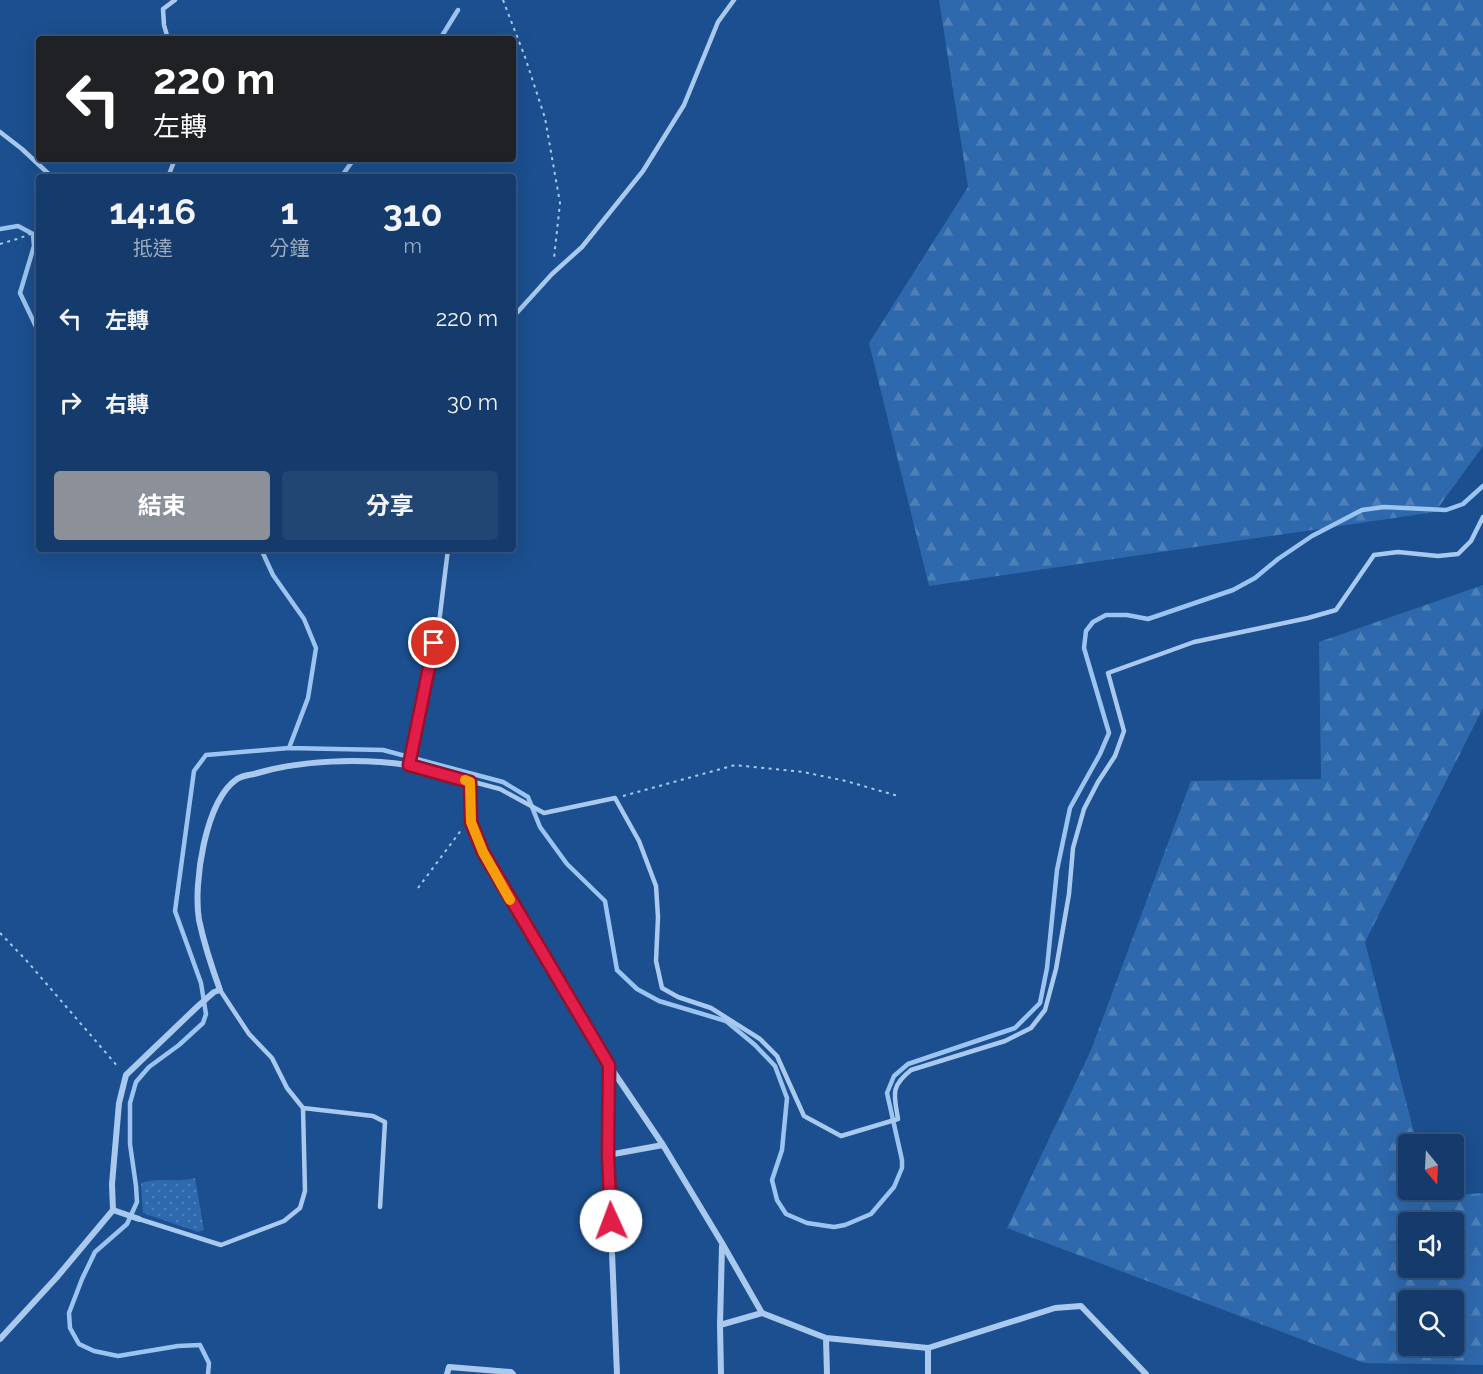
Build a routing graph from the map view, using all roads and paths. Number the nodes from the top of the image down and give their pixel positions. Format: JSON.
{"nodes":[{"id":1,"x":175,"y":0,"type":"edge"},
{"id":2,"x":502,"y":0,"type":"edge"},
{"id":3,"x":734,"y":0,"type":"edge"},
{"id":4,"x":167,"y":36,"type":"edge"},
{"id":5,"x":0,"y":132,"type":"edge"},
{"id":6,"x":49,"y":174,"type":"edge"},
{"id":7,"x":36,"y":232,"type":"edge"},
{"id":8,"x":0,"y":243,"type":"edge"},
{"id":9,"x":552,"y":274,"type":"junction"},
{"id":10,"x":516,"y":314,"type":"edge"},
{"id":11,"x":1483,"y":517,"type":"edge"},
{"id":12,"x":448,"y":552,"type":"edge"},
{"id":13,"x":409,"y":765,"type":"junction"},
{"id":14,"x":470,"y":782,"type":"junction"},
{"id":15,"x":898,"y":796,"type":"dead end"},
{"id":16,"x":615,"y":798,"type":"junction"},
{"id":17,"x":471,"y":822,"type":"junction"},
{"id":18,"x":418,"y":888,"type":"dead end"},
{"id":19,"x":0,"y":933,"type":"edge"},
{"id":20,"x":217,"y":991,"type":"junction"},
{"id":21,"x":609,"y":1065,"type":"junction"},
{"id":22,"x":126,"y":1075,"type":"junction"},
{"id":23,"x":303,"y":1108,"type":"junction"},
{"id":24,"x":663,"y":1145,"type":"junction"},
{"id":25,"x":608,"y":1155,"type":"junction"},
{"id":26,"x":380,"y":1207,"type":"dead end"},
{"id":27,"x":113,"y":1210,"type":"junction"},
{"id":28,"x":139,"y":1219,"type":"joint"},
{"id":29,"x":722,"y":1243,"type":"junction"},
{"id":30,"x":762,"y":1313,"type":"junction"},
{"id":31,"x":720,"y":1325,"type":"junction"},
{"id":32,"x":826,"y":1338,"type":"junction"},
{"id":33,"x":0,"y":1339,"type":"edge"},
{"id":34,"x":928,"y":1348,"type":"junction"},
{"id":35,"x":447,"y":1374,"type":"edge"},
{"id":36,"x":513,"y":1374,"type":"edge"},
{"id":37,"x":617,"y":1374,"type":"edge"},
{"id":38,"x":721,"y":1374,"type":"edge"},
{"id":39,"x":827,"y":1374,"type":"edge"},
{"id":40,"x":928,"y":1374,"type":"edge"},
{"id":41,"x":1146,"y":1374,"type":"edge"}],
"edges":[{"from":1,"to":4,"type":"lane"},
{"from":2,"to":9,"type":"path"},
{"from":3,"to":9,"type":"lane"},
{"from":5,"to":6,"type":"lane"},
{"from":7,"to":8,"type":"path"},
{"from":9,"to":10,"type":"lane"},
{"from":11,"to":16,"type":"lane"},
{"from":12,"to":13,"type":"lane"},
{"from":13,"to":14,"type":"street"},
{"from":13,"to":20,"type":"street"},
{"from":14,"to":16,"type":"lane"},
{"from":14,"to":17,"type":"street"},
{"from":15,"to":16,"type":"path"},
{"from":17,"to":18,"type":"path"},
{"from":17,"to":21,"type":"street"},
{"from":19,"to":22,"type":"path"},
{"from":20,"to":22,"type":"street"},
{"from":20,"to":23,"type":"lane"},
{"from":21,"to":24,"type":"street"},
{"from":21,"to":25,"type":"street"},
{"from":22,"to":27,"type":"street"},
{"from":23,"to":26,"type":"lane"},
{"from":23,"to":28,"type":"lane"},
{"from":24,"to":25,"type":"street"},
{"from":24,"to":29,"type":"street"},
{"from":25,"to":37,"type":"street"},
{"from":27,"to":28,"type":"street"},
{"from":27,"to":33,"type":"street"},
{"from":29,"to":30,"type":"street"},
{"from":29,"to":31,"type":"street"},
{"from":30,"to":31,"type":"street"},
{"from":30,"to":32,"type":"street"},
{"from":31,"to":38,"type":"street"},
{"from":32,"to":34,"type":"street"},
{"from":32,"to":39,"type":"street"},
{"from":34,"to":40,"type":"street"},
{"from":34,"to":41,"type":"street"},
{"from":35,"to":36,"type":"street"}]}
